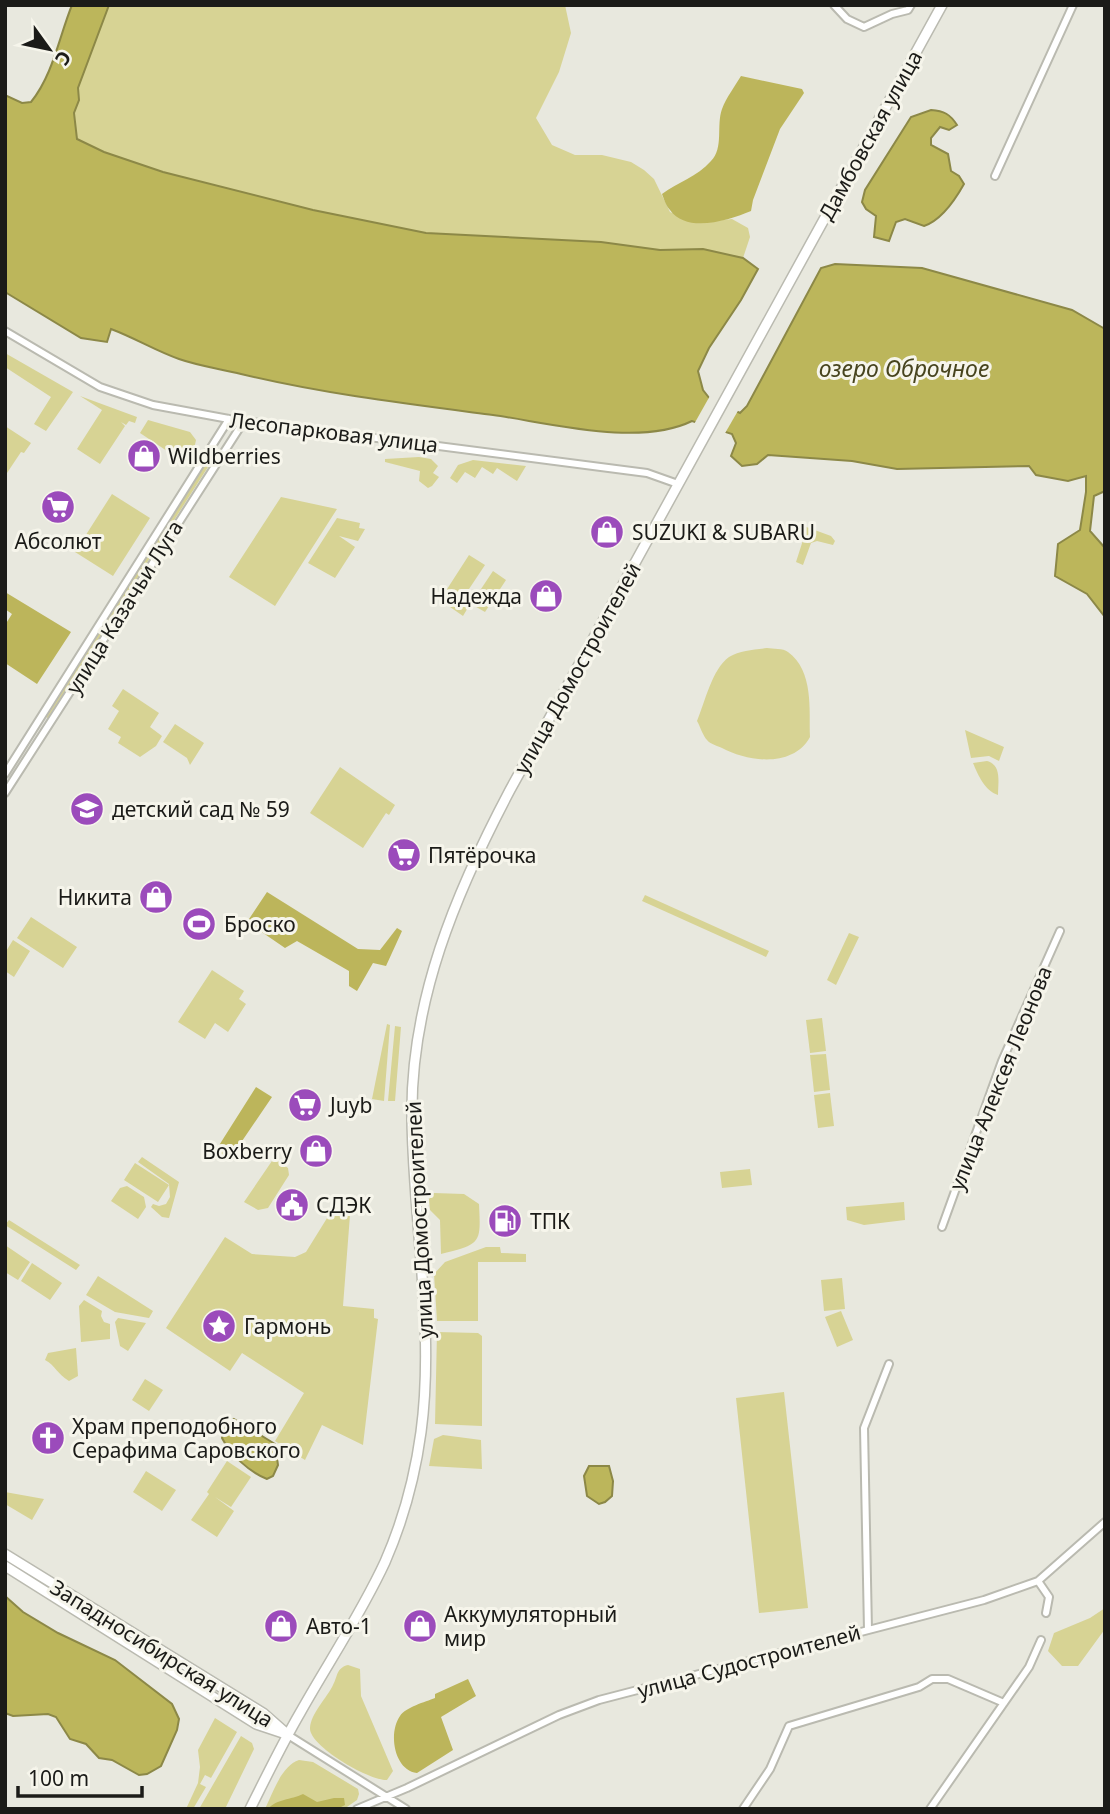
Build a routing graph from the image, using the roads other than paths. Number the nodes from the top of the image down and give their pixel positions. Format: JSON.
{"nodes":[{"id":1,"x":834,"y":5,"type":"edge"},
{"id":2,"x":911,"y":5,"type":"edge"},
{"id":3,"x":942,"y":5,"type":"edge"},
{"id":4,"x":1073,"y":5,"type":"edge"},
{"id":5,"x":995,"y":176,"type":"dead end"},
{"id":6,"x":799,"y":266,"type":"joint"},
{"id":7,"x":5,"y":331,"type":"edge"},
{"id":8,"x":229,"y":419,"type":"junction"},
{"id":9,"x":244,"y":421,"type":"junction"},
{"id":10,"x":678,"y":484,"type":"junction"},
{"id":11,"x":5,"y":774,"type":"edge"},
{"id":12,"x":5,"y":793,"type":"edge"},
{"id":13,"x":1060,"y":931,"type":"dead end"},
{"id":14,"x":942,"y":1227,"type":"dead end"},
{"id":15,"x":889,"y":1364,"type":"dead end"},
{"id":16,"x":1105,"y":1522,"type":"edge"},
{"id":17,"x":5,"y":1554,"type":"edge"},
{"id":18,"x":5,"y":1566,"type":"edge"},
{"id":19,"x":1038,"y":1581,"type":"junction"},
{"id":20,"x":1046,"y":1613,"type":"dead end"},
{"id":21,"x":868,"y":1630,"type":"junction"},
{"id":22,"x":1041,"y":1640,"type":"dead end"},
{"id":23,"x":1004,"y":1703,"type":"junction"},
{"id":24,"x":288,"y":1735,"type":"junction"},
{"id":25,"x":387,"y":1796,"type":"junction"},
{"id":26,"x":250,"y":1808,"type":"edge"},
{"id":27,"x":357,"y":1809,"type":"edge"},
{"id":28,"x":406,"y":1809,"type":"edge"},
{"id":29,"x":743,"y":1809,"type":"edge"},
{"id":30,"x":930,"y":1809,"type":"edge"}],
"edges":[{"from":1,"to":2,"type":"street"},
{"from":3,"to":6,"type":"main road","name":"Дамбовская улица"},
{"from":4,"to":5,"type":"street"},
{"from":6,"to":10,"type":"main road","name":"улица Домостроителей"},
{"from":7,"to":8,"type":"street","name":"Лесопарковая улица"},
{"from":8,"to":9,"type":"street","name":"Лесопарковая улица"},
{"from":8,"to":11,"type":"street","name":"улица Казачьи Луга"},
{"from":9,"to":10,"type":"street","name":"Лесопарковая улица"},
{"from":9,"to":12,"type":"street","name":"улица Казачьи Луга"},
{"from":10,"to":24,"type":"main road","name":"улица Домостроителей"},
{"from":13,"to":14,"type":"street","name":"улица Алексея Леонова"},
{"from":15,"to":21,"type":"street"},
{"from":16,"to":19,"type":"street","name":"улица Судостроителей"},
{"from":17,"to":24,"type":"main road","name":"Западносибирская улица"},
{"from":18,"to":24,"type":"main road","name":"Западносибирская улица"},
{"from":19,"to":20,"type":"street"},
{"from":19,"to":21,"type":"street","name":"улица Судостроителей"},
{"from":21,"to":25,"type":"street","name":"улица Судостроителей"},
{"from":22,"to":23,"type":"street"},
{"from":23,"to":29,"type":"street"},
{"from":23,"to":30,"type":"street"},
{"from":24,"to":25,"type":"street"},
{"from":24,"to":26,"type":"main road","name":"улица Домостроителей"},
{"from":25,"to":27,"type":"street","name":"улица Судостроителей"},
{"from":25,"to":28,"type":"street"}]}
